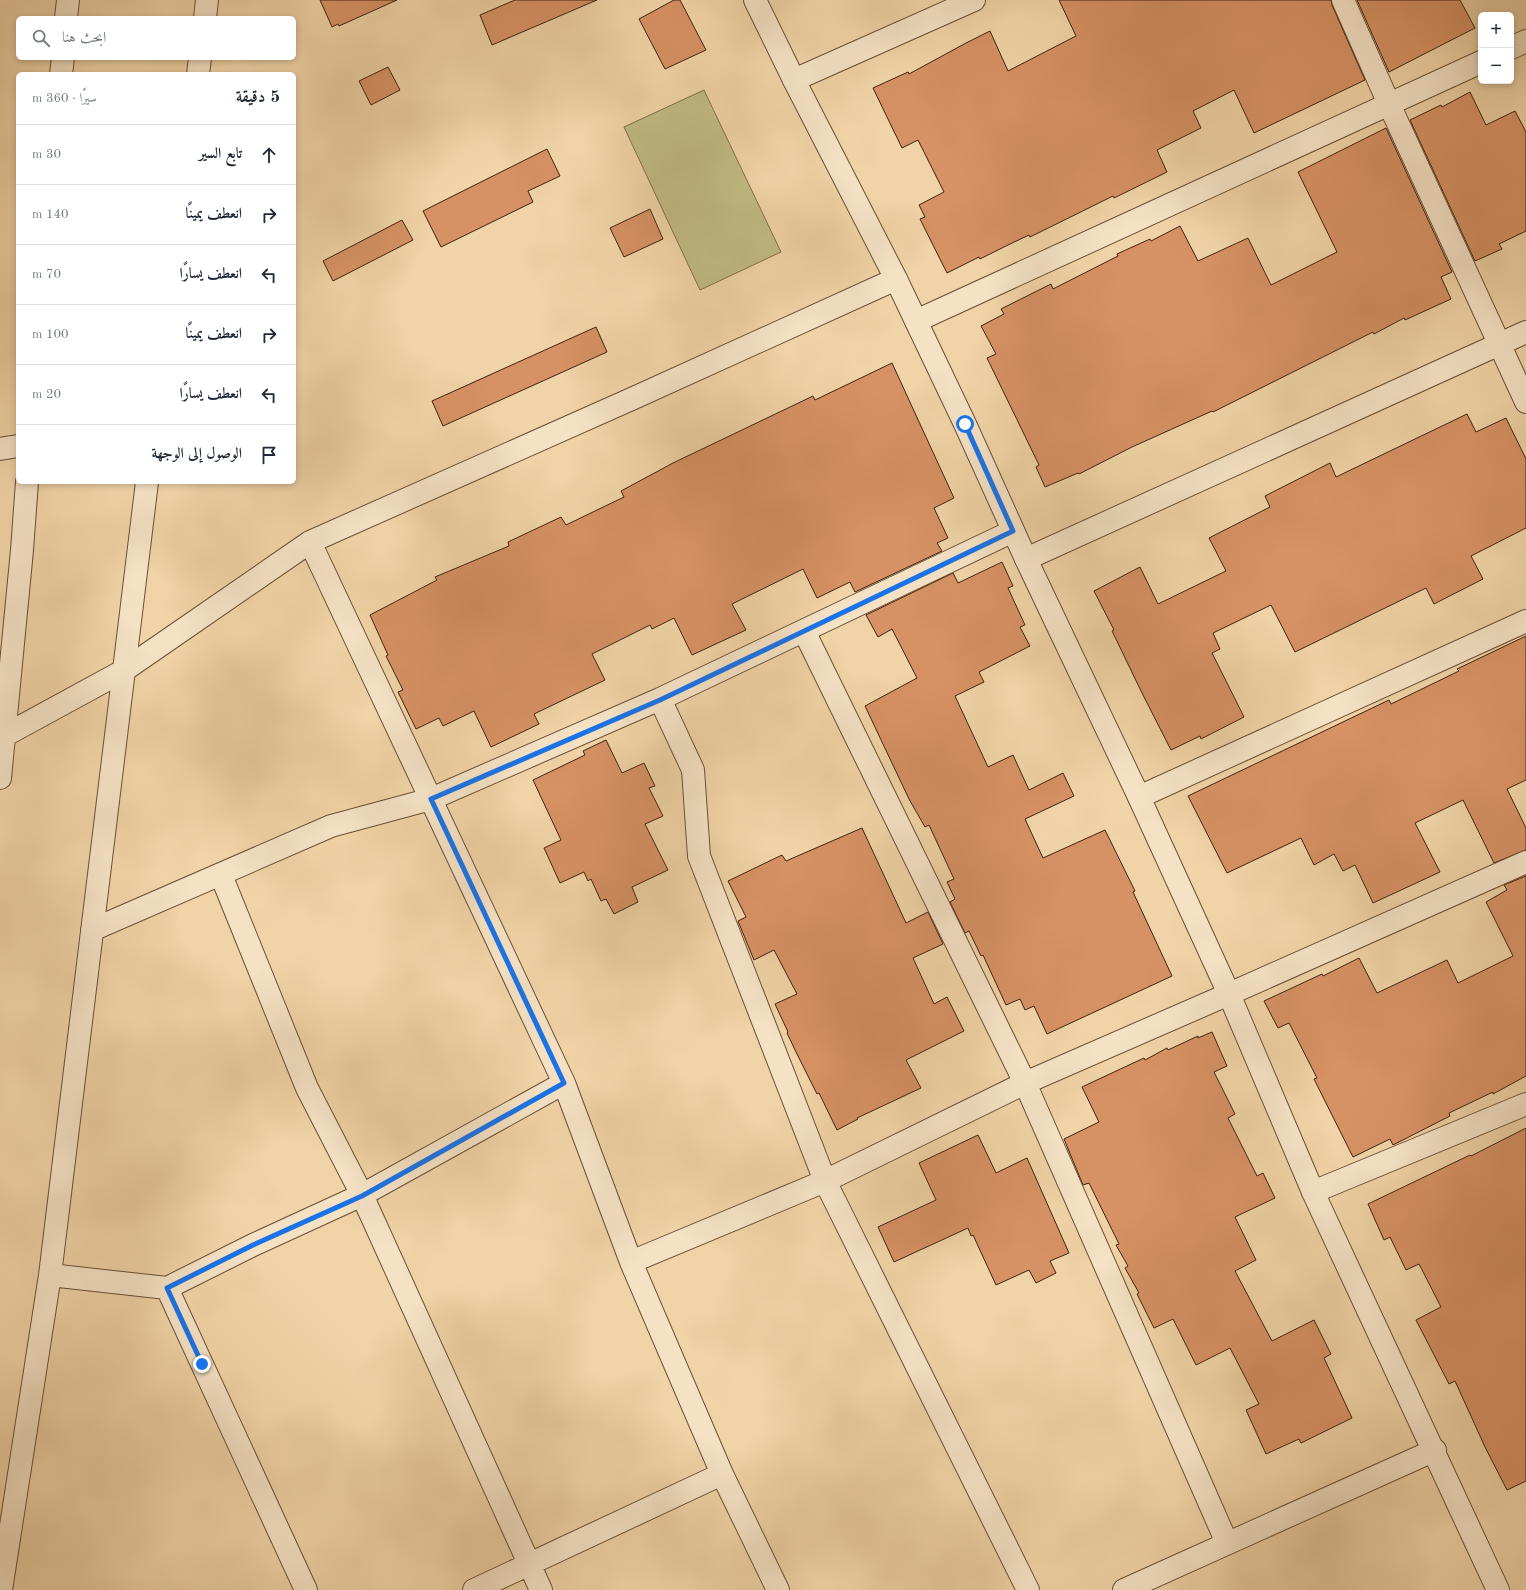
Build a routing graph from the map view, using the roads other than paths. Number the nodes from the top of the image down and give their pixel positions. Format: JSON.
{"nodes":[{"id":1,"x":68,"y":0,"type":"edge"},
{"id":2,"x":207,"y":0,"type":"edge"},
{"id":3,"x":755,"y":0,"type":"edge"},
{"id":4,"x":974,"y":0,"type":"edge"},
{"id":5,"x":1343,"y":0,"type":"edge"},
{"id":6,"x":66,"y":16,"type":"edge"},
{"id":7,"x":204,"y":16,"type":"edge"},
{"id":8,"x":1526,"y":41,"type":"edge"},
{"id":9,"x":1514,"y":47,"type":"edge"},
{"id":10,"x":63,"y":60,"type":"edge"},
{"id":11,"x":200,"y":60,"type":"edge"},
{"id":12,"x":1478,"y":63,"type":"edge"},
{"id":13,"x":61,"y":72,"type":"edge"},
{"id":14,"x":198,"y":72,"type":"edge"},
{"id":15,"x":794,"y":80,"type":"junction"},
{"id":16,"x":1389,"y":104,"type":"junction"},
{"id":17,"x":896,"y":279,"type":"junction"},
{"id":18,"x":916,"y":321,"type":"junction"},
{"id":19,"x":1526,"y":332,"type":"edge"},
{"id":20,"x":1499,"y":344,"type":"junction"},
{"id":21,"x":1526,"y":402,"type":"edge"},
{"id":22,"x":16,"y":446,"type":"edge"},
{"id":23,"x":0,"y":449,"type":"edge"},
{"id":24,"x":27,"y":484,"type":"edge"},
{"id":25,"x":147,"y":484,"type":"edge"},
{"id":26,"x":1013,"y":531,"type":"junction"},
{"id":27,"x":310,"y":542,"type":"junction"},
{"id":28,"x":1026,"y":559,"type":"junction"},
{"id":29,"x":1526,"y":621,"type":"edge"},
{"id":30,"x":804,"y":631,"type":"junction"},
{"id":31,"x":123,"y":671,"type":"junction"},
{"id":32,"x":660,"y":700,"type":"junction"},
{"id":33,"x":2,"y":737,"type":"edge"},
{"id":34,"x":0,"y":778,"type":"edge"},
{"id":35,"x":1139,"y":797,"type":"junction"},
{"id":36,"x":431,"y":799,"type":"junction"},
{"id":37,"x":1526,"y":862,"type":"edge"},
{"id":38,"x":221,"y":875,"type":"junction"},
{"id":39,"x":92,"y":930,"type":"junction"},
{"id":40,"x":1229,"y":994,"type":"junction"},
{"id":41,"x":564,"y":1083,"type":"junction"},
{"id":42,"x":1025,"y":1083,"type":"junction"},
{"id":43,"x":1526,"y":1104,"type":"edge"},
{"id":44,"x":825,"y":1181,"type":"junction"},
{"id":45,"x":1313,"y":1192,"type":"junction"},
{"id":46,"x":362,"y":1196,"type":"junction"},
{"id":47,"x":631,"y":1262,"type":"junction"},
{"id":48,"x":50,"y":1275,"type":"junction"},
{"id":49,"x":167,"y":1288,"type":"junction"},
{"id":50,"x":1435,"y":1450,"type":"junction"},
{"id":51,"x":722,"y":1474,"type":"junction"},
{"id":52,"x":1227,"y":1543,"type":"junction"},
{"id":53,"x":529,"y":1564,"type":"junction"},
{"id":54,"x":1,"y":1590,"type":"edge"},
{"id":55,"x":306,"y":1590,"type":"edge"},
{"id":56,"x":474,"y":1590,"type":"edge"},
{"id":57,"x":541,"y":1590,"type":"edge"},
{"id":58,"x":778,"y":1590,"type":"edge"},
{"id":59,"x":1028,"y":1590,"type":"edge"},
{"id":60,"x":1124,"y":1590,"type":"edge"},
{"id":61,"x":1498,"y":1590,"type":"edge"}],
"edges":[{"from":1,"to":6,"type":"street"},
{"from":2,"to":7,"type":"street"},
{"from":3,"to":15,"type":"street"},
{"from":4,"to":15,"type":"street"},
{"from":5,"to":16,"type":"street"},
{"from":8,"to":9,"type":"street"},
{"from":10,"to":13,"type":"street"},
{"from":11,"to":14,"type":"street"},
{"from":12,"to":16,"type":"street"},
{"from":15,"to":17,"type":"street"},
{"from":16,"to":18,"type":"street"},
{"from":16,"to":20,"type":"street"},
{"from":17,"to":18,"type":"street"},
{"from":17,"to":27,"type":"street"},
{"from":18,"to":26,"type":"street"},
{"from":19,"to":20,"type":"street"},
{"from":20,"to":21,"type":"street"},
{"from":20,"to":28,"type":"street"},
{"from":22,"to":23,"type":"street"},
{"from":24,"to":33,"type":"street"},
{"from":25,"to":31,"type":"street"},
{"from":26,"to":28,"type":"street"},
{"from":26,"to":30,"type":"street"},
{"from":27,"to":31,"type":"street"},
{"from":27,"to":36,"type":"street"},
{"from":28,"to":35,"type":"street"},
{"from":29,"to":35,"type":"street"},
{"from":30,"to":32,"type":"street"},
{"from":30,"to":42,"type":"street"},
{"from":31,"to":33,"type":"street"},
{"from":31,"to":39,"type":"street"},
{"from":32,"to":36,"type":"street"},
{"from":32,"to":44,"type":"street"},
{"from":33,"to":34,"type":"street"},
{"from":35,"to":40,"type":"street"},
{"from":36,"to":38,"type":"street"},
{"from":36,"to":41,"type":"street"},
{"from":37,"to":40,"type":"street"},
{"from":38,"to":39,"type":"street"},
{"from":38,"to":46,"type":"street"},
{"from":39,"to":48,"type":"street"},
{"from":40,"to":42,"type":"street"},
{"from":40,"to":45,"type":"street"},
{"from":41,"to":46,"type":"street"},
{"from":41,"to":47,"type":"street"},
{"from":42,"to":44,"type":"street"},
{"from":42,"to":52,"type":"street"},
{"from":43,"to":45,"type":"street"},
{"from":44,"to":47,"type":"street"},
{"from":44,"to":59,"type":"street"},
{"from":45,"to":50,"type":"street"},
{"from":46,"to":49,"type":"street"},
{"from":46,"to":53,"type":"street"},
{"from":47,"to":51,"type":"street"},
{"from":48,"to":49,"type":"street"},
{"from":48,"to":54,"type":"street"},
{"from":49,"to":55,"type":"street"},
{"from":50,"to":52,"type":"street"},
{"from":50,"to":61,"type":"street"},
{"from":51,"to":53,"type":"street"},
{"from":51,"to":58,"type":"street"},
{"from":52,"to":60,"type":"street"},
{"from":53,"to":56,"type":"street"},
{"from":53,"to":57,"type":"street"}]}
